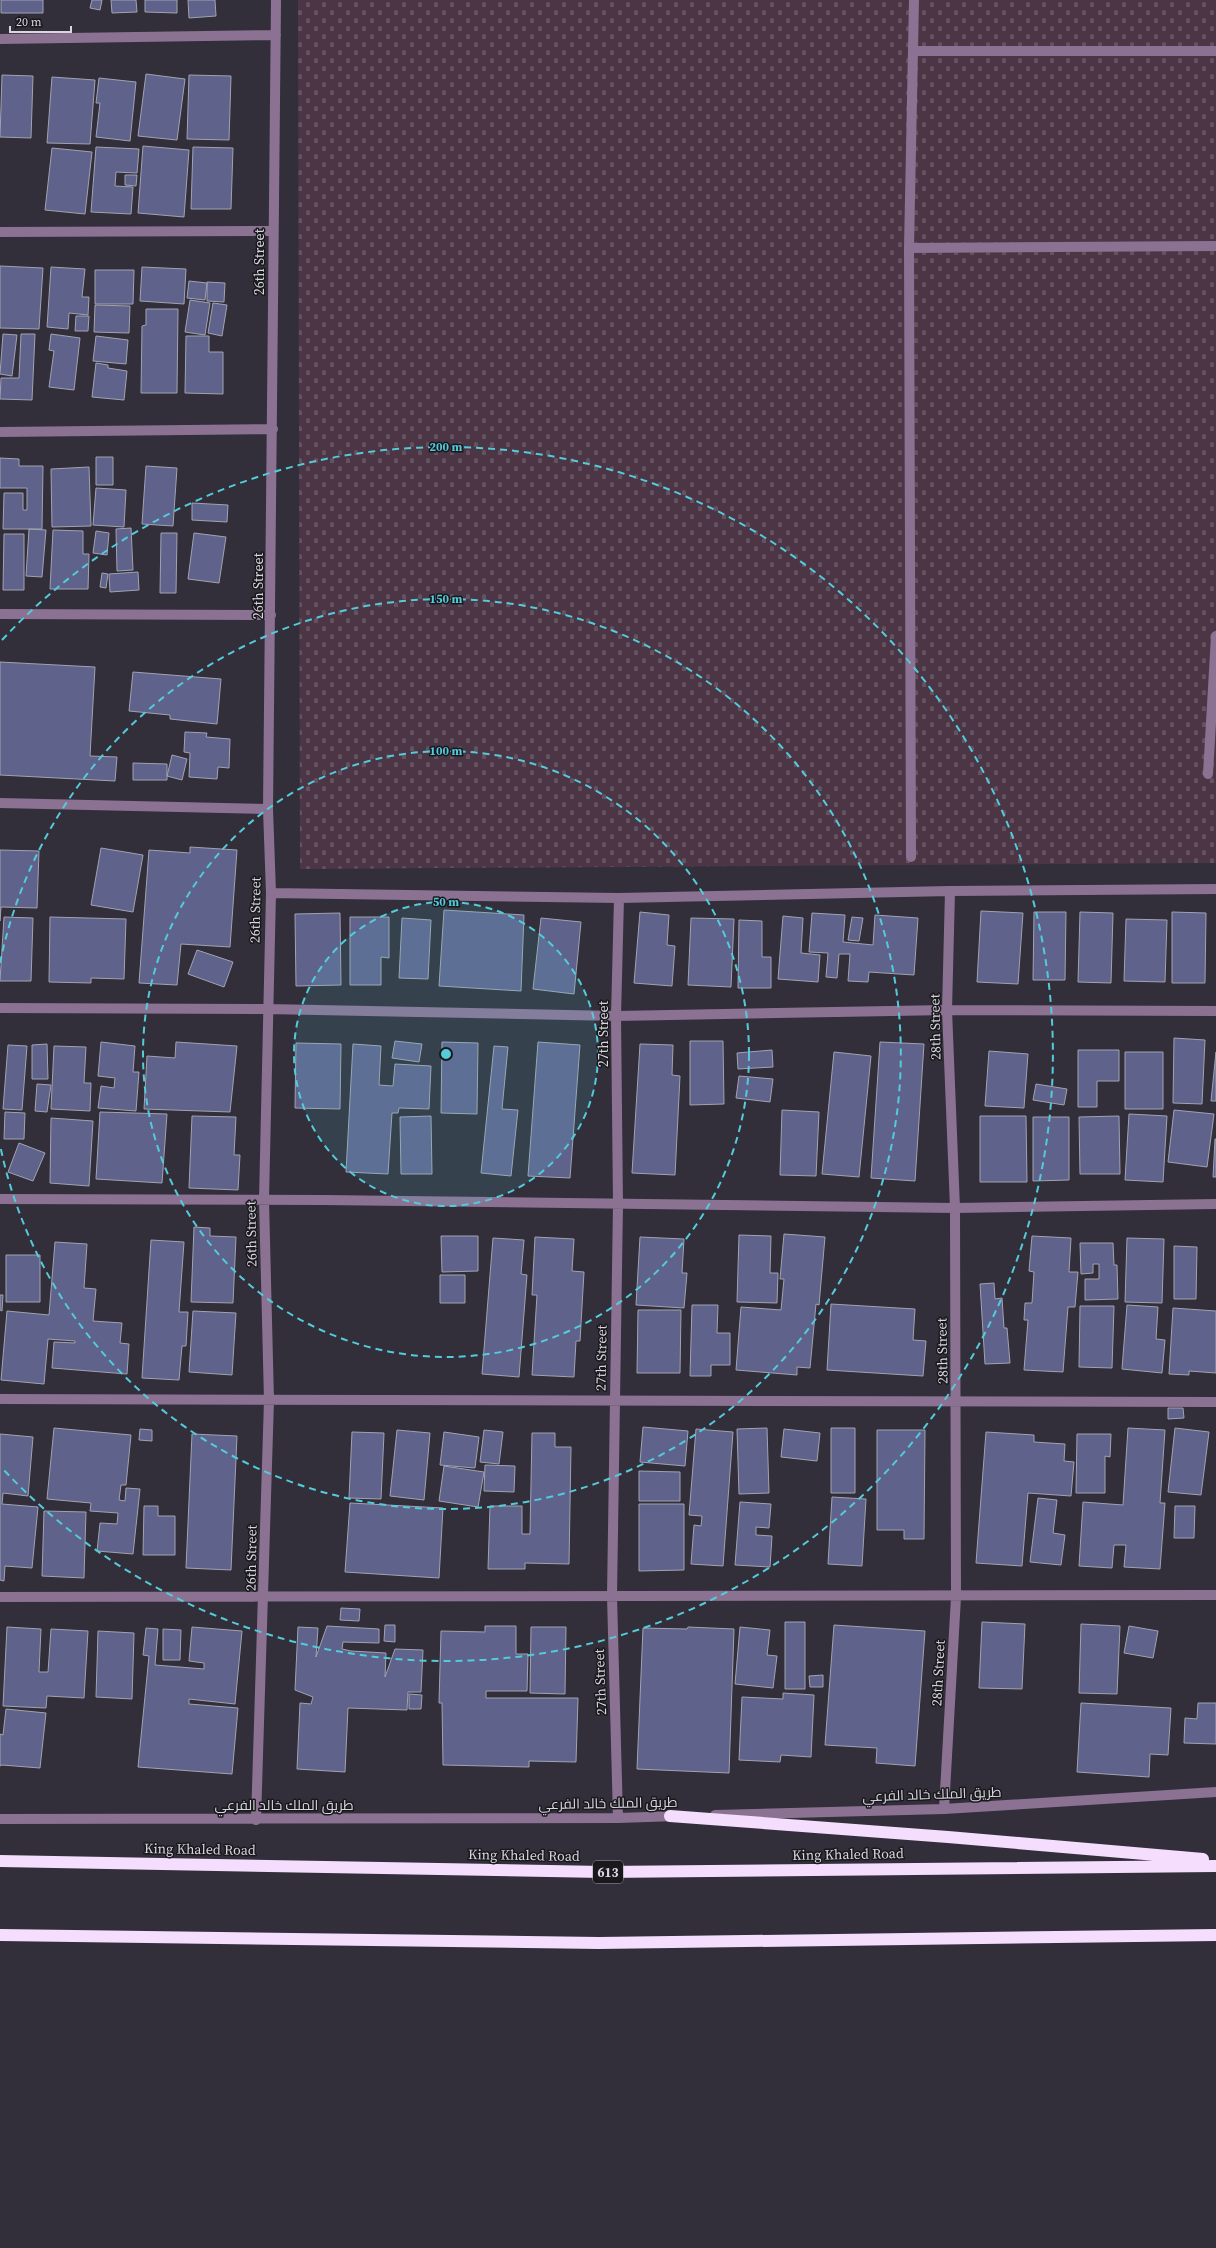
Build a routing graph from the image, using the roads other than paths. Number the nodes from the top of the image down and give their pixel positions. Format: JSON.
{"nodes":[{"id":1,"x":276,"y":0,"type":"edge"},
{"id":2,"x":914,"y":0,"type":"edge"},
{"id":3,"x":276,"y":35,"type":"junction"},
{"id":4,"x":0,"y":39,"type":"edge"},
{"id":5,"x":914,"y":51,"type":"junction"},
{"id":6,"x":1216,"y":51,"type":"edge"},
{"id":7,"x":273,"y":231,"type":"junction"},
{"id":8,"x":0,"y":232,"type":"edge"},
{"id":9,"x":1216,"y":246,"type":"edge"},
{"id":10,"x":909,"y":248,"type":"junction"},
{"id":11,"x":273,"y":429,"type":"junction"},
{"id":12,"x":0,"y":432,"type":"edge"},
{"id":13,"x":0,"y":614,"type":"edge"},
{"id":14,"x":271,"y":615,"type":"junction"},
{"id":15,"x":1216,"y":636,"type":"edge"},
{"id":16,"x":1214,"y":693,"type":"edge"},
{"id":17,"x":1208,"y":774,"type":"dead end"},
{"id":18,"x":0,"y":803,"type":"edge"},
{"id":19,"x":268,"y":809,"type":"junction"},
{"id":20,"x":911,"y":856,"type":"dead end"},
{"id":21,"x":1216,"y":889,"type":"edge"},
{"id":22,"x":950,"y":891,"type":"junction"},
{"id":23,"x":271,"y":893,"type":"junction"},
{"id":24,"x":619,"y":898,"type":"junction"},
{"id":25,"x":0,"y":1008,"type":"edge"},
{"id":26,"x":267,"y":1010,"type":"junction"},
{"id":27,"x":948,"y":1010,"type":"junction"},
{"id":28,"x":1216,"y":1011,"type":"edge"},
{"id":29,"x":616,"y":1016,"type":"junction"},
{"id":30,"x":0,"y":1198,"type":"edge"},
{"id":31,"x":264,"y":1200,"type":"junction"},
{"id":32,"x":618,"y":1204,"type":"junction"},
{"id":33,"x":1216,"y":1204,"type":"edge"},
{"id":34,"x":955,"y":1208,"type":"junction"},
{"id":35,"x":0,"y":1399,"type":"edge"},
{"id":36,"x":268,"y":1400,"type":"junction"},
{"id":37,"x":615,"y":1401,"type":"junction"},
{"id":38,"x":957,"y":1401,"type":"junction"},
{"id":39,"x":1216,"y":1402,"type":"edge"},
{"id":40,"x":1216,"y":1595,"type":"edge"},
{"id":41,"x":612,"y":1596,"type":"junction"},
{"id":42,"x":264,"y":1597,"type":"junction"},
{"id":43,"x":956,"y":1597,"type":"junction"},
{"id":44,"x":0,"y":1598,"type":"edge"},
{"id":45,"x":1216,"y":1792,"type":"edge"},
{"id":46,"x":944,"y":1809,"type":"junction"},
{"id":47,"x":670,"y":1816,"type":"junction"},
{"id":48,"x":0,"y":1818,"type":"edge"},
{"id":49,"x":618,"y":1818,"type":"junction"},
{"id":50,"x":256,"y":1820,"type":"junction"},
{"id":51,"x":0,"y":1861,"type":"edge"},
{"id":52,"x":1216,"y":1861,"type":"edge"},
{"id":53,"x":1216,"y":1866,"type":"edge"},
{"id":54,"x":0,"y":1935,"type":"edge"},
{"id":55,"x":1216,"y":1935,"type":"edge"}],
"edges":[{"from":1,"to":3,"type":"street","name":"26th Street"},
{"from":2,"to":5,"type":"street"},
{"from":3,"to":4,"type":"street"},
{"from":3,"to":7,"type":"street","name":"26th Street"},
{"from":5,"to":6,"type":"street"},
{"from":5,"to":10,"type":"street"},
{"from":7,"to":8,"type":"street"},
{"from":7,"to":11,"type":"street","name":"26th Street"},
{"from":9,"to":10,"type":"street"},
{"from":10,"to":20,"type":"street"},
{"from":11,"to":12,"type":"street"},
{"from":11,"to":14,"type":"street","name":"26th Street"},
{"from":13,"to":14,"type":"street"},
{"from":14,"to":19,"type":"street","name":"26th Street"},
{"from":15,"to":16,"type":"street"},
{"from":16,"to":17,"type":"street"},
{"from":18,"to":19,"type":"street"},
{"from":19,"to":23,"type":"street","name":"26th Street"},
{"from":21,"to":22,"type":"street"},
{"from":22,"to":24,"type":"street"},
{"from":22,"to":27,"type":"street","name":"28th Street"},
{"from":23,"to":24,"type":"street"},
{"from":23,"to":26,"type":"street","name":"26th Street"},
{"from":24,"to":29,"type":"street","name":"27th Street"},
{"from":25,"to":26,"type":"street"},
{"from":26,"to":29,"type":"street"},
{"from":26,"to":31,"type":"street","name":"26th Street"},
{"from":27,"to":28,"type":"street"},
{"from":27,"to":29,"type":"street"},
{"from":27,"to":34,"type":"street","name":"28th Street"},
{"from":29,"to":32,"type":"street","name":"27th Street"},
{"from":30,"to":31,"type":"street"},
{"from":31,"to":32,"type":"street"},
{"from":31,"to":36,"type":"street","name":"26th Street"},
{"from":32,"to":34,"type":"street"},
{"from":32,"to":37,"type":"street","name":"27th Street"},
{"from":33,"to":34,"type":"street"},
{"from":34,"to":38,"type":"street","name":"28th Street"},
{"from":35,"to":36,"type":"street"},
{"from":36,"to":37,"type":"street"},
{"from":36,"to":42,"type":"street","name":"26th Street"},
{"from":37,"to":38,"type":"street"},
{"from":37,"to":41,"type":"street","name":"27th Street"},
{"from":38,"to":39,"type":"street"},
{"from":38,"to":43,"type":"street","name":"28th Street"},
{"from":40,"to":43,"type":"street"},
{"from":41,"to":42,"type":"street"},
{"from":41,"to":43,"type":"street"},
{"from":41,"to":49,"type":"street","name":"27th Street"},
{"from":42,"to":44,"type":"street"},
{"from":42,"to":50,"type":"street","name":"26th Street"},
{"from":43,"to":46,"type":"street","name":"28th Street"},
{"from":45,"to":46,"type":"street","name":"طريق الملك خالد الفرعي"},
{"from":46,"to":47,"type":"street","name":"طريق الملك خالد الفرعي"},
{"from":47,"to":49,"type":"street","name":"طريق الملك خالد الفرعي"},
{"from":47,"to":52,"type":"highway"},
{"from":48,"to":50,"type":"street","name":"طريق الملك خالد الفرعي"},
{"from":49,"to":50,"type":"street","name":"طريق الملك خالد الفرعي"},
{"from":51,"to":53,"type":"highway","name":"King Khaled Road","number":"613"},
{"from":54,"to":55,"type":"highway"}]}
